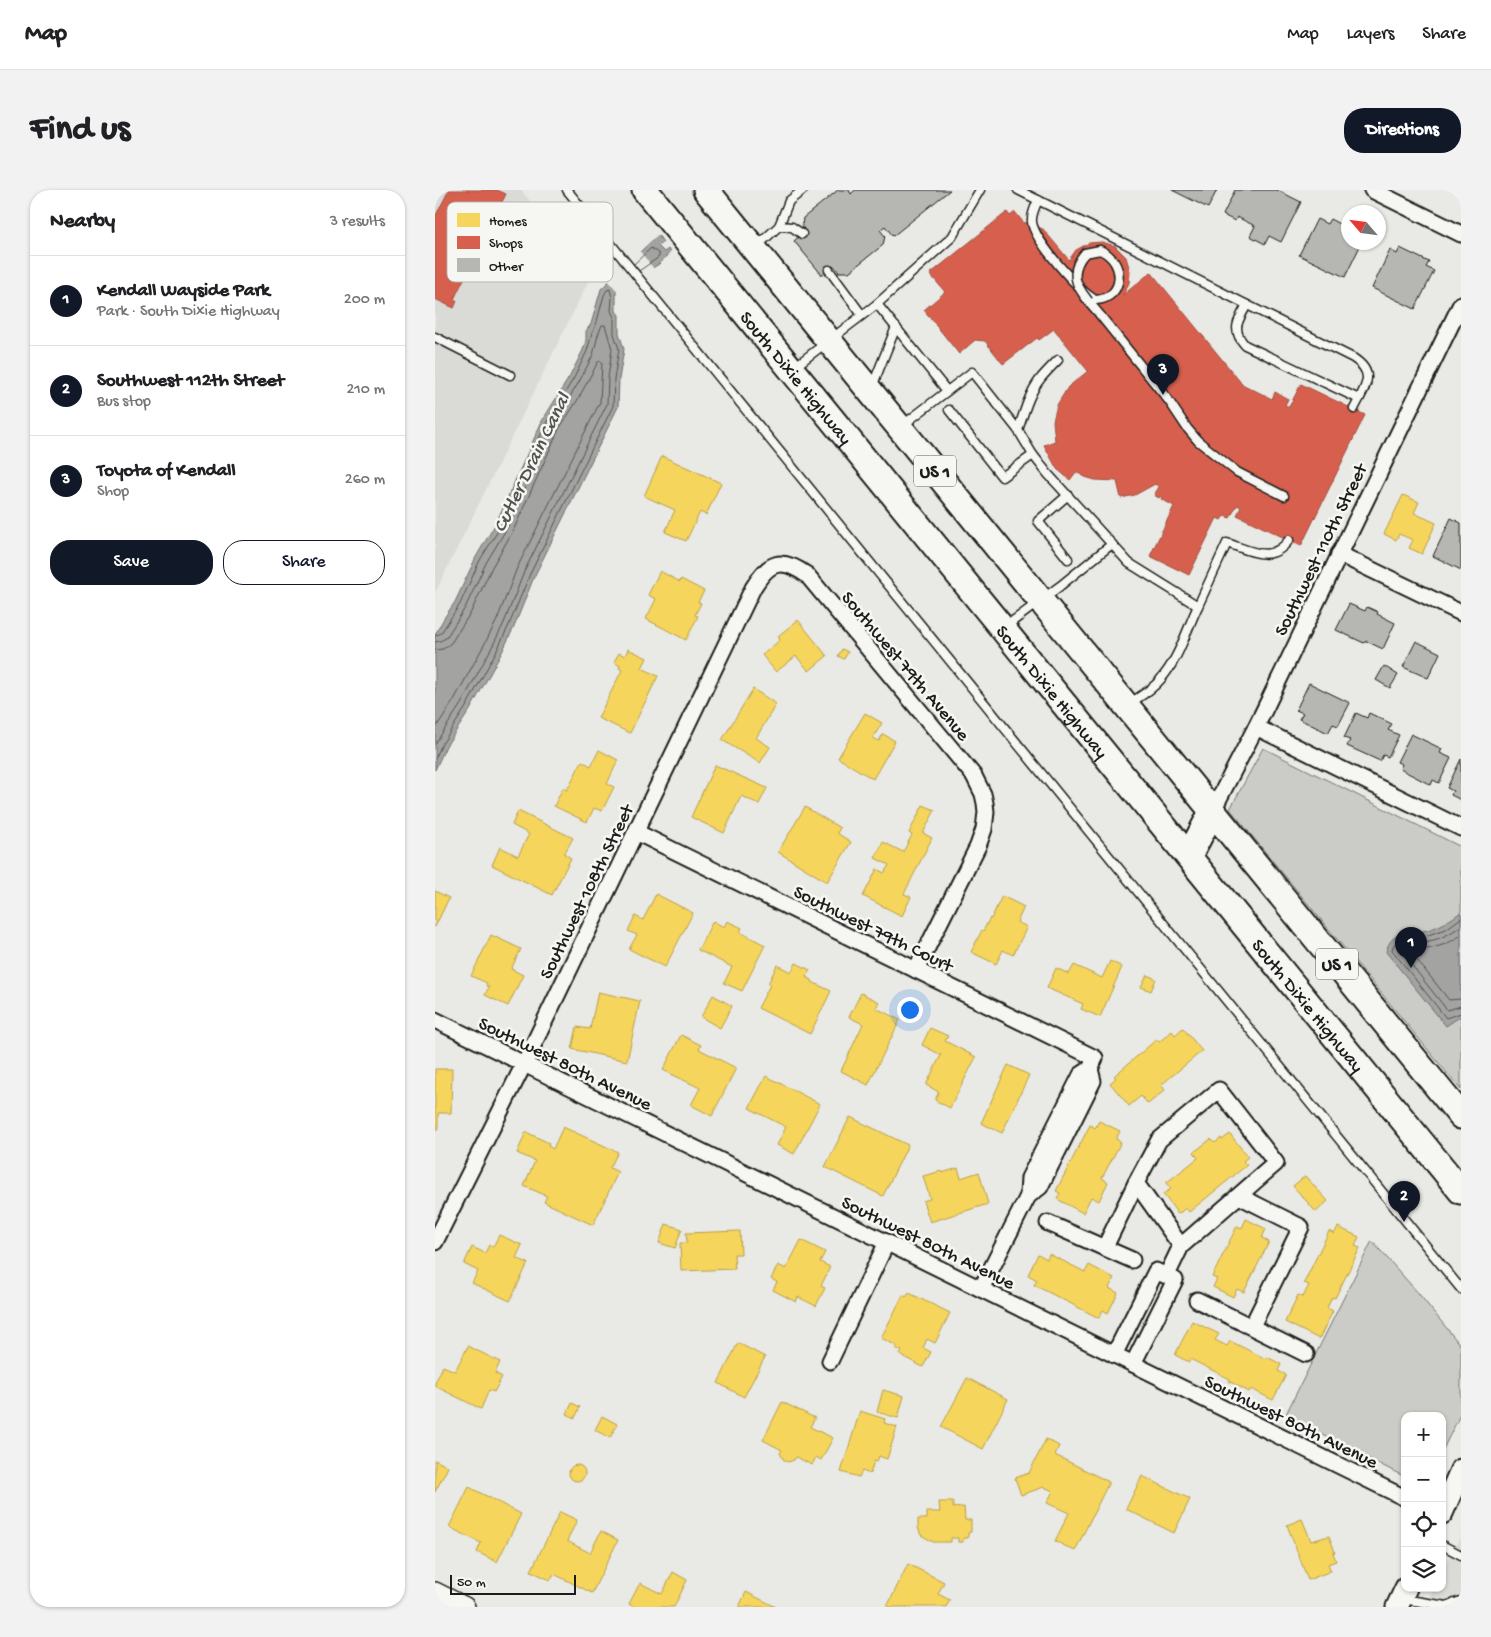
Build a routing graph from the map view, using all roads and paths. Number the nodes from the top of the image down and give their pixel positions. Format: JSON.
{"nodes":[{"id":1,"x":567,"y":190,"type":"edge"},
{"id":2,"x":645,"y":190,"type":"edge"},
{"id":3,"x":706,"y":190,"type":"edge"},
{"id":4,"x":803,"y":190,"type":"edge"},
{"id":5,"x":981,"y":190,"type":"edge"},
{"id":6,"x":1018,"y":190,"type":"edge"},
{"id":7,"x":1372,"y":190,"type":"edge"},
{"id":8,"x":1037,"y":200,"type":"junction"},
{"id":9,"x":577,"y":202,"type":"edge"},
{"id":10,"x":779,"y":226,"type":"junction"},
{"id":11,"x":802,"y":234,"type":"dead end"},
{"id":12,"x":1461,"y":234,"type":"edge"},
{"id":13,"x":613,"y":247,"type":"edge"},
{"id":14,"x":754,"y":249,"type":"junction"},
{"id":15,"x":829,"y":270,"type":"dead end"},
{"id":16,"x":877,"y":304,"type":"junction"},
{"id":17,"x":1461,"y":304,"type":"edge"},
{"id":18,"x":1247,"y":305,"type":"junction"},
{"id":19,"x":862,"y":315,"type":"junction"},
{"id":20,"x":895,"y":327,"type":"junction"},
{"id":21,"x":435,"y":337,"type":"edge"},
{"id":22,"x":829,"y":341,"type":"junction"},
{"id":23,"x":1058,"y":360,"type":"dead end"},
{"id":24,"x":791,"y":369,"type":"junction"},
{"id":25,"x":510,"y":375,"type":"dead end"},
{"id":26,"x":947,"y":391,"type":"junction"},
{"id":27,"x":870,"y":392,"type":"junction"},
{"id":28,"x":1359,"y":399,"type":"junction"},
{"id":29,"x":1354,"y":409,"type":"dead end"},
{"id":30,"x":949,"y":410,"type":"dead end"},
{"id":31,"x":899,"y":427,"type":"junction"},
{"id":32,"x":1018,"y":430,"type":"junction"},
{"id":33,"x":1033,"y":455,"type":"junction"},
{"id":34,"x":1068,"y":495,"type":"junction"},
{"id":35,"x":1284,"y":496,"type":"dead end"},
{"id":36,"x":1289,"y":540,"type":"dead end"},
{"id":37,"x":1112,"y":544,"type":"junction"},
{"id":38,"x":1339,"y":554,"type":"junction"},
{"id":39,"x":1068,"y":559,"type":"dead end"},
{"id":40,"x":777,"y":564,"type":"joint"},
{"id":41,"x":1041,"y":601,"type":"junction"},
{"id":42,"x":1198,"y":606,"type":"junction"},
{"id":43,"x":1461,"y":613,"type":"edge"},
{"id":44,"x":1003,"y":628,"type":"junction"},
{"id":45,"x":1127,"y":706,"type":"junction"},
{"id":46,"x":1256,"y":727,"type":"junction"},
{"id":47,"x":1212,"y":812,"type":"junction"},
{"id":48,"x":1461,"y":828,"type":"edge"},
{"id":49,"x":635,"y":832,"type":"junction"},
{"id":50,"x":1189,"y":856,"type":"junction"},
{"id":51,"x":916,"y":970,"type":"junction"},
{"id":52,"x":435,"y":1020,"type":"edge"},
{"id":53,"x":524,"y":1064,"type":"junction"},
{"id":54,"x":1461,"y":1116,"type":"edge"},
{"id":55,"x":1136,"y":1183,"type":"junction"},
{"id":56,"x":1461,"y":1191,"type":"edge"},
{"id":57,"x":1239,"y":1196,"type":"junction"},
{"id":58,"x":1048,"y":1223,"type":"dead end"},
{"id":59,"x":435,"y":1242,"type":"edge"},
{"id":60,"x":887,"y":1242,"type":"junction"},
{"id":61,"x":1181,"y":1246,"type":"junction"},
{"id":62,"x":1105,"y":1247,"type":"junction"},
{"id":63,"x":1132,"y":1260,"type":"dead end"},
{"id":64,"x":1166,"y":1275,"type":"junction"},
{"id":65,"x":981,"y":1289,"type":"junction"},
{"id":66,"x":1461,"y":1289,"type":"edge"},
{"id":67,"x":1197,"y":1300,"type":"dead end"},
{"id":68,"x":1252,"y":1326,"type":"junction"},
{"id":69,"x":1306,"y":1354,"type":"dead end"},
{"id":70,"x":1114,"y":1355,"type":"junction"},
{"id":71,"x":829,"y":1361,"type":"dead end"},
{"id":72,"x":1133,"y":1364,"type":"junction"},
{"id":73,"x":1459,"y":1480,"type":"edge"},
{"id":74,"x":1401,"y":1496,"type":"edge"},
{"id":75,"x":1446,"y":1505,"type":"edge"},
{"id":76,"x":1446,"y":1546,"type":"edge"},
{"id":77,"x":1461,"y":1555,"type":"edge"},
{"id":78,"x":435,"y":1592,"type":"edge"},
{"id":79,"x":1401,"y":1598,"type":"edge"},
{"id":80,"x":1461,"y":1600,"type":"edge"},
{"id":81,"x":465,"y":1607,"type":"edge"}],
"edges":[{"from":1,"to":9,"type":"lane"},
{"from":2,"to":24,"type":"highway","name":"South Dixie Highway","number":"US 1"},
{"from":3,"to":14,"type":"highway","number":"US 1"},
{"from":4,"to":10,"type":"lane"},
{"from":5,"to":16,"type":"lane"},
{"from":6,"to":8,"type":"lane"},
{"from":7,"to":12,"type":"street"},
{"from":8,"to":18,"type":"lane"},
{"from":8,"to":35,"type":"lane","bridge":true},
{"from":10,"to":11,"type":"lane"},
{"from":10,"to":14,"type":"lane"},
{"from":13,"to":66,"type":"lane"},
{"from":14,"to":22,"type":"highway","number":"US 1"},
{"from":15,"to":19,"type":"lane"},
{"from":16,"to":19,"type":"lane"},
{"from":16,"to":20,"type":"lane"},
{"from":17,"to":38,"type":"street","name":"Southwest 110th Street"},
{"from":18,"to":28,"type":"lane"},
{"from":18,"to":28,"type":"lane"},
{"from":19,"to":22,"type":"lane"},
{"from":20,"to":26,"type":"lane"},
{"from":20,"to":27,"type":"lane"},
{"from":21,"to":25,"type":"lane"},
{"from":22,"to":24,"type":"lane"},
{"from":22,"to":27,"type":"highway","number":"US 1"},
{"from":23,"to":32,"type":"lane"},
{"from":24,"to":44,"type":"highway","name":"South Dixie Highway","number":"US 1"},
{"from":26,"to":31,"type":"lane"},
{"from":26,"to":32,"type":"lane"},
{"from":27,"to":31,"type":"highway","number":"US 1"},
{"from":28,"to":29,"type":"lane"},
{"from":30,"to":33,"type":"lane"},
{"from":31,"to":41,"type":"highway","number":"US 1"},
{"from":32,"to":33,"type":"lane"},
{"from":33,"to":34,"type":"lane"},
{"from":34,"to":37,"type":"lane"},
{"from":34,"to":39,"type":"lane"},
{"from":36,"to":42,"type":"lane"},
{"from":37,"to":41,"type":"lane"},
{"from":37,"to":42,"type":"lane"},
{"from":38,"to":43,"type":"street"},
{"from":38,"to":46,"type":"street","name":"Southwest 110th Street"},
{"from":40,"to":49,"type":"street","name":"Southwest 108th Street"},
{"from":40,"to":51,"type":"street","name":"Southwest 79th Avenue"},
{"from":41,"to":44,"type":"lane"},
{"from":41,"to":45,"type":"highway","number":"US 1"},
{"from":42,"to":45,"type":"lane"},
{"from":44,"to":50,"type":"highway","name":"South Dixie Highway","number":"US 1"},
{"from":45,"to":47,"type":"highway","number":"US 1"},
{"from":46,"to":47,"type":"street","name":"Southwest 110th Street"},
{"from":46,"to":48,"type":"street"},
{"from":47,"to":50,"type":"highway"},
{"from":47,"to":54,"type":"highway","number":"US 1"},
{"from":49,"to":51,"type":"street","name":"Southwest 79th Court"},
{"from":49,"to":53,"type":"street","name":"Southwest 108th Street"},
{"from":50,"to":56,"type":"highway","name":"South Dixie Highway","number":"US 1"},
{"from":51,"to":65,"type":"street","name":"Southwest 79th Court"},
{"from":52,"to":53,"type":"street","name":"Southwest 80th Avenue"},
{"from":53,"to":59,"type":"street","name":"Southwest 108th Street"},
{"from":53,"to":60,"type":"street","name":"Southwest 80th Avenue"},
{"from":55,"to":57,"type":"street"},
{"from":55,"to":61,"type":"street"},
{"from":55,"to":62,"type":"street"},
{"from":57,"to":61,"type":"street"},
{"from":57,"to":68,"type":"street"},
{"from":58,"to":62,"type":"street"},
{"from":60,"to":65,"type":"street","name":"Southwest 80th Avenue"},
{"from":60,"to":71,"type":"street"},
{"from":61,"to":64,"type":"street"},
{"from":62,"to":63,"type":"street"},
{"from":64,"to":70,"type":"street"},
{"from":64,"to":72,"type":"street"},
{"from":65,"to":70,"type":"street","name":"Southwest 80th Avenue"},
{"from":67,"to":68,"type":"street"},
{"from":68,"to":69,"type":"street"},
{"from":70,"to":72,"type":"street","name":"Southwest 80th Avenue"},
{"from":72,"to":74,"type":"street","name":"Southwest 80th Avenue"},
{"from":73,"to":75,"type":"main road"},
{"from":76,"to":77,"type":"lane"},
{"from":78,"to":81,"type":"street"},
{"from":79,"to":80,"type":"lane"}]}
